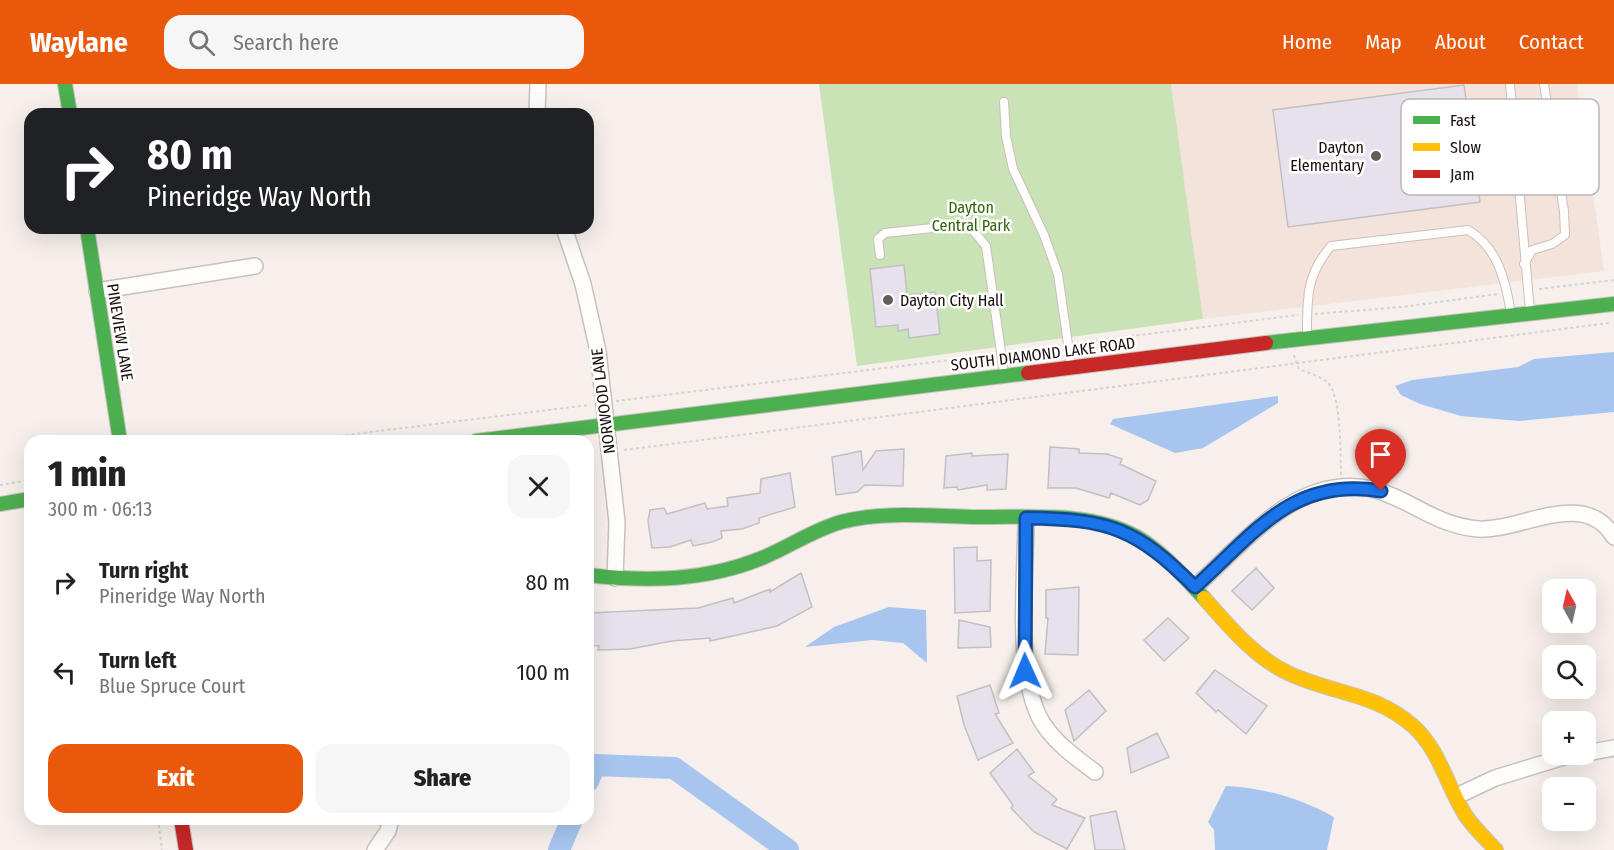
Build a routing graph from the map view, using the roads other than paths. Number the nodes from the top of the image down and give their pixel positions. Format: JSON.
{"nodes":[{"id":1,"x":65,"y":84,"type":"edge"},
{"id":2,"x":538,"y":84,"type":"edge"},
{"id":3,"x":1509,"y":84,"type":"edge"},
{"id":4,"x":1544,"y":84,"type":"edge"},
{"id":5,"x":1510,"y":99,"type":"edge"},
{"id":6,"x":1546,"y":99,"type":"edge"},
{"id":7,"x":1004,"y":102,"type":"dead end"},
{"id":8,"x":68,"y":108,"type":"edge"},
{"id":9,"x":537,"y":108,"type":"edge"},
{"id":10,"x":1518,"y":195,"type":"edge"},
{"id":11,"x":1562,"y":195,"type":"edge"},
{"id":12,"x":88,"y":234,"type":"edge"},
{"id":13,"x":566,"y":234,"type":"edge"},
{"id":14,"x":880,"y":255,"type":"dead end"},
{"id":15,"x":1524,"y":265,"type":"junction"},
{"id":16,"x":255,"y":266,"type":"dead end"},
{"id":17,"x":97,"y":291,"type":"junction"},
{"id":18,"x":1614,"y":303,"type":"edge"},
{"id":19,"x":1530,"y":314,"type":"junction"},
{"id":20,"x":1511,"y":315,"type":"junction"},
{"id":21,"x":1307,"y":338,"type":"junction"},
{"id":22,"x":1071,"y":367,"type":"junction"},
{"id":23,"x":1005,"y":375,"type":"junction"},
{"id":24,"x":605,"y":426,"type":"junction"},
{"id":25,"x":119,"y":435,"type":"edge"},
{"id":26,"x":528,"y":435,"type":"edge"},
{"id":27,"x":24,"y":500,"type":"edge"},
{"id":28,"x":0,"y":504,"type":"edge"},
{"id":29,"x":1026,"y":518,"type":"junction"},
{"id":30,"x":1614,"y":537,"type":"edge"},
{"id":31,"x":594,"y":576,"type":"edge"},
{"id":32,"x":615,"y":578,"type":"junction"},
{"id":33,"x":1195,"y":587,"type":"junction"},
{"id":34,"x":1614,"y":748,"type":"edge"},
{"id":35,"x":1596,"y":751,"type":"edge"},
{"id":36,"x":1542,"y":764,"type":"edge"},
{"id":37,"x":1095,"y":772,"type":"dead end"},
{"id":38,"x":1457,"y":796,"type":"junction"},
{"id":39,"x":182,"y":825,"type":"edge"},
{"id":40,"x":390,"y":825,"type":"edge"},
{"id":41,"x":186,"y":850,"type":"edge"},
{"id":42,"x":375,"y":850,"type":"edge"},
{"id":43,"x":1496,"y":850,"type":"edge"}],
"edges":[{"from":1,"to":8,"type":"street"},
{"from":2,"to":9,"type":"street"},
{"from":3,"to":5,"type":"lane"},
{"from":4,"to":6,"type":"lane"},
{"from":7,"to":22,"type":"lane"},
{"from":10,"to":15,"type":"lane"},
{"from":11,"to":15,"type":"lane"},
{"from":12,"to":17,"type":"street","name":"PINEVIEW LANE"},
{"from":13,"to":24,"type":"street","name":"NORWOOD LANE"},
{"from":14,"to":23,"type":"lane"},
{"from":15,"to":19,"type":"lane"},
{"from":16,"to":17,"type":"street"},
{"from":17,"to":25,"type":"street","name":"PINEVIEW LANE"},
{"from":18,"to":19,"type":"street","name":"SOUTH DIAMOND LAKE ROAD"},
{"from":19,"to":20,"type":"street","name":"SOUTH DIAMOND LAKE ROAD"},
{"from":20,"to":21,"type":"street","name":"SOUTH DIAMOND LAKE ROAD"},
{"from":20,"to":21,"type":"lane"},
{"from":21,"to":22,"type":"street","name":"SOUTH DIAMOND LAKE ROAD"},
{"from":22,"to":23,"type":"street","name":"SOUTH DIAMOND LAKE ROAD"},
{"from":23,"to":24,"type":"street","name":"SOUTH DIAMOND LAKE ROAD"},
{"from":24,"to":26,"type":"street","name":"SOUTH DIAMOND LAKE ROAD"},
{"from":24,"to":32,"type":"street","name":"NORWOOD LANE"},
{"from":27,"to":28,"type":"street"},
{"from":29,"to":32,"type":"street"},
{"from":29,"to":33,"type":"street"},
{"from":29,"to":37,"type":"street"},
{"from":30,"to":33,"type":"street"},
{"from":31,"to":32,"type":"street"},
{"from":33,"to":38,"type":"street"},
{"from":34,"to":35,"type":"street"},
{"from":36,"to":38,"type":"street"},
{"from":38,"to":43,"type":"street"},
{"from":39,"to":41,"type":"street"},
{"from":40,"to":42,"type":"street"}]}
